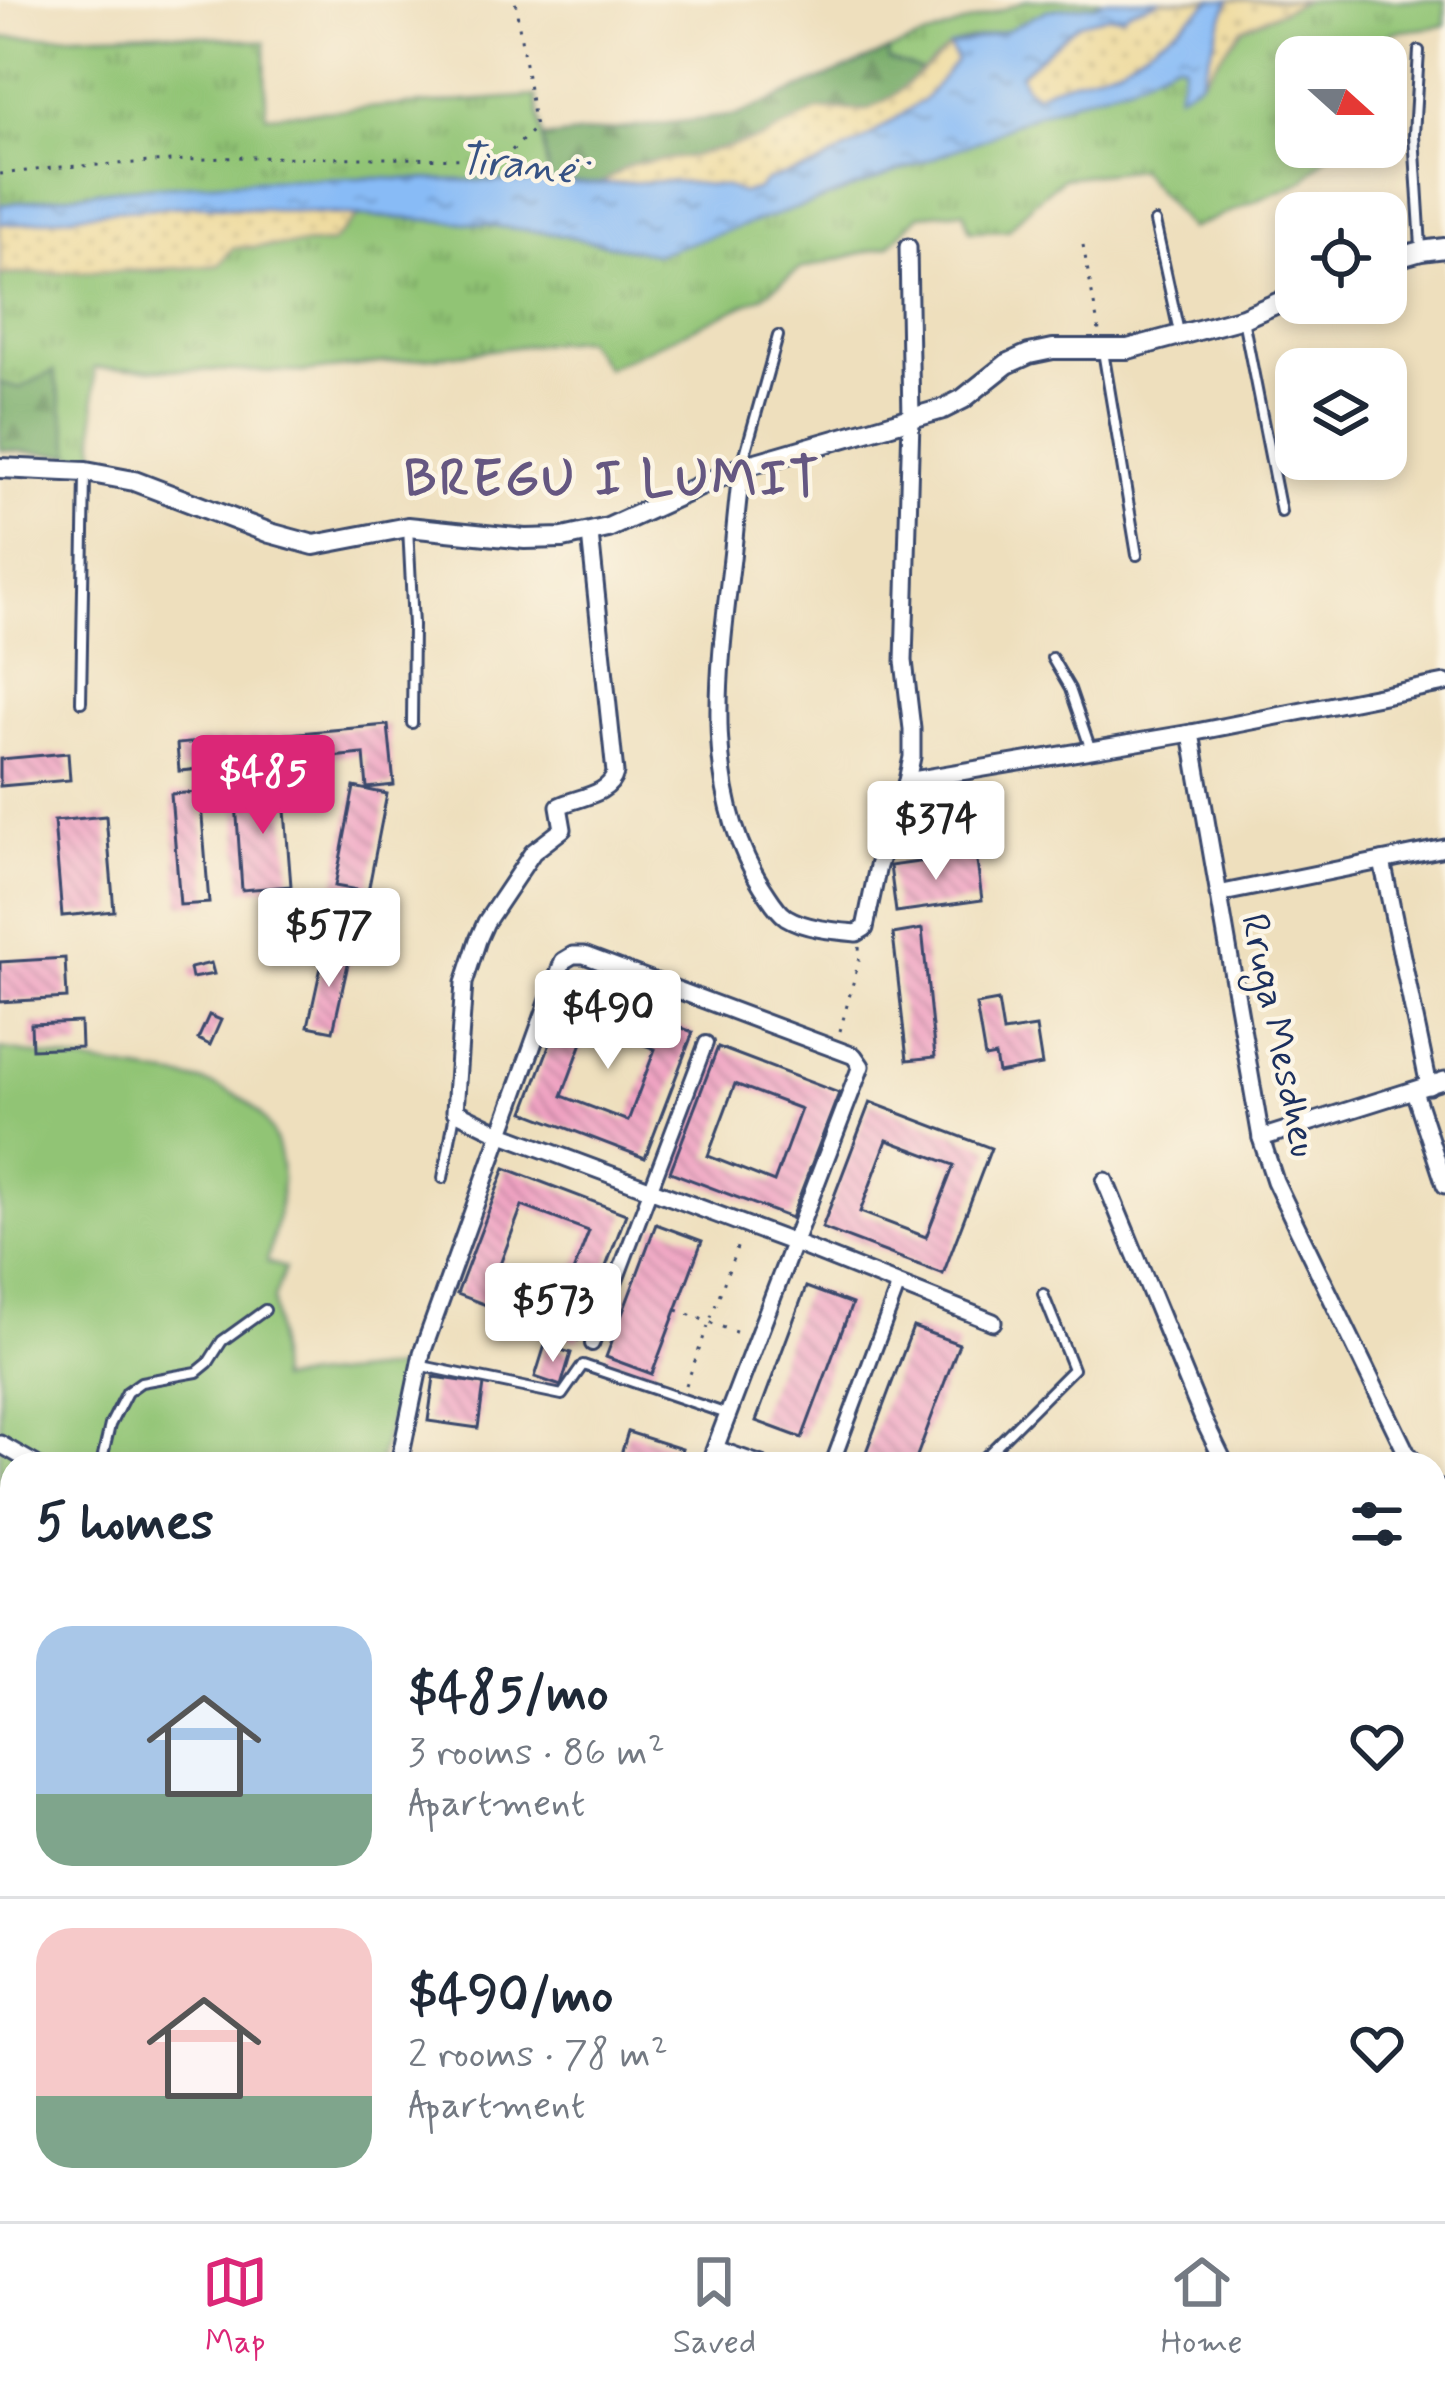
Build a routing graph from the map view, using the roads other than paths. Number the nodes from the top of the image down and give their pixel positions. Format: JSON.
{"nodes":[{"id":1,"x":1418,"y":51,"type":"dead end"},
{"id":2,"x":1155,"y":222,"type":"dead end"},
{"id":3,"x":908,"y":248,"type":"dead end"},
{"id":4,"x":1445,"y":248,"type":"edge"},
{"id":5,"x":1421,"y":251,"type":"junction"},
{"id":6,"x":1407,"y":255,"type":"edge"},
{"id":7,"x":1275,"y":305,"type":"edge"},
{"id":8,"x":1243,"y":318,"type":"junction"},
{"id":9,"x":1180,"y":334,"type":"junction"},
{"id":10,"x":778,"y":336,"type":"dead end"},
{"id":11,"x":1103,"y":351,"type":"junction"},
{"id":12,"x":910,"y":419,"type":"junction"},
{"id":13,"x":742,"y":466,"type":"junction"},
{"id":14,"x":0,"y":468,"type":"edge"},
{"id":15,"x":86,"y":472,"type":"junction"},
{"id":16,"x":1281,"y":512,"type":"dead end"},
{"id":17,"x":408,"y":527,"type":"junction"},
{"id":18,"x":590,"y":534,"type":"junction"},
{"id":19,"x":1137,"y":556,"type":"dead end"},
{"id":20,"x":1052,"y":658,"type":"dead end"},
{"id":21,"x":1445,"y":683,"type":"edge"},
{"id":22,"x":81,"y":702,"type":"dead end"},
{"id":23,"x":412,"y":723,"type":"dead end"},
{"id":24,"x":1191,"y":733,"type":"junction"},
{"id":25,"x":1091,"y":750,"type":"junction"},
{"id":26,"x":907,"y":781,"type":"junction"},
{"id":27,"x":1445,"y":848,"type":"edge"},
{"id":28,"x":1382,"y":861,"type":"junction"},
{"id":29,"x":1218,"y":894,"type":"junction"},
{"id":30,"x":706,"y":1043,"type":"dead end"},
{"id":31,"x":1429,"y":1086,"type":"edge"},
{"id":32,"x":455,"y":1111,"type":"junction"},
{"id":33,"x":502,"y":1134,"type":"junction"},
{"id":34,"x":1261,"y":1138,"type":"junction"},
{"id":35,"x":443,"y":1178,"type":"dead end"},
{"id":36,"x":1105,"y":1181,"type":"dead end"},
{"id":37,"x":1445,"y":1185,"type":"edge"},
{"id":38,"x":650,"y":1189,"type":"junction"},
{"id":39,"x":794,"y":1243,"type":"junction"},
{"id":40,"x":899,"y":1285,"type":"junction"},
{"id":41,"x":1042,"y":1294,"type":"dead end"},
{"id":42,"x":265,"y":1310,"type":"dead end"},
{"id":43,"x":993,"y":1322,"type":"dead end"},
{"id":44,"x":592,"y":1344,"type":"dead end"},
{"id":45,"x":421,"y":1366,"type":"junction"},
{"id":46,"x":728,"y":1414,"type":"junction"},
{"id":47,"x":716,"y":1447,"type":"junction"},
{"id":48,"x":104,"y":1452,"type":"edge"},
{"id":49,"x":402,"y":1452,"type":"edge"},
{"id":50,"x":714,"y":1452,"type":"edge"},
{"id":51,"x":730,"y":1452,"type":"edge"},
{"id":52,"x":836,"y":1452,"type":"edge"},
{"id":53,"x":990,"y":1452,"type":"edge"},
{"id":54,"x":1219,"y":1452,"type":"edge"},
{"id":55,"x":1406,"y":1452,"type":"edge"}],
"edges":[{"from":1,"to":5,"type":"lane"},
{"from":2,"to":9,"type":"lane"},
{"from":3,"to":12,"type":"street"},
{"from":4,"to":5,"type":"street"},
{"from":5,"to":6,"type":"street"},
{"from":7,"to":8,"type":"street"},
{"from":8,"to":9,"type":"street"},
{"from":8,"to":16,"type":"lane"},
{"from":9,"to":11,"type":"street"},
{"from":10,"to":13,"type":"lane"},
{"from":11,"to":12,"type":"street"},
{"from":11,"to":19,"type":"lane"},
{"from":12,"to":13,"type":"street"},
{"from":12,"to":26,"type":"street"},
{"from":13,"to":18,"type":"street"},
{"from":13,"to":26,"type":"street"},
{"from":14,"to":15,"type":"street"},
{"from":15,"to":17,"type":"street"},
{"from":15,"to":22,"type":"lane"},
{"from":17,"to":18,"type":"street"},
{"from":17,"to":23,"type":"lane"},
{"from":18,"to":32,"type":"street"},
{"from":20,"to":25,"type":"lane"},
{"from":21,"to":24,"type":"street"},
{"from":24,"to":25,"type":"street"},
{"from":24,"to":29,"type":"street","name":"Rruga Mesdheu"},
{"from":25,"to":26,"type":"street"},
{"from":27,"to":28,"type":"street"},
{"from":28,"to":29,"type":"street"},
{"from":28,"to":31,"type":"street"},
{"from":29,"to":34,"type":"street","name":"Rruga Mesdheu"},
{"from":30,"to":38,"type":"street"},
{"from":31,"to":34,"type":"street"},
{"from":31,"to":37,"type":"street"},
{"from":32,"to":33,"type":"street"},
{"from":32,"to":35,"type":"lane"},
{"from":33,"to":38,"type":"street"},
{"from":33,"to":39,"type":"street"},
{"from":33,"to":45,"type":"street"},
{"from":34,"to":55,"type":"street","name":"Rruga Mesdheu"},
{"from":36,"to":54,"type":"street"},
{"from":38,"to":39,"type":"street"},
{"from":38,"to":44,"type":"street"},
{"from":39,"to":40,"type":"street"},
{"from":39,"to":46,"type":"street"},
{"from":40,"to":43,"type":"street"},
{"from":40,"to":52,"type":"street"},
{"from":41,"to":53,"type":"lane"},
{"from":42,"to":48,"type":"lane"},
{"from":45,"to":46,"type":"lane"},
{"from":45,"to":49,"type":"street"},
{"from":46,"to":47,"type":"street"},
{"from":47,"to":50,"type":"street"},
{"from":47,"to":51,"type":"street"}]}
